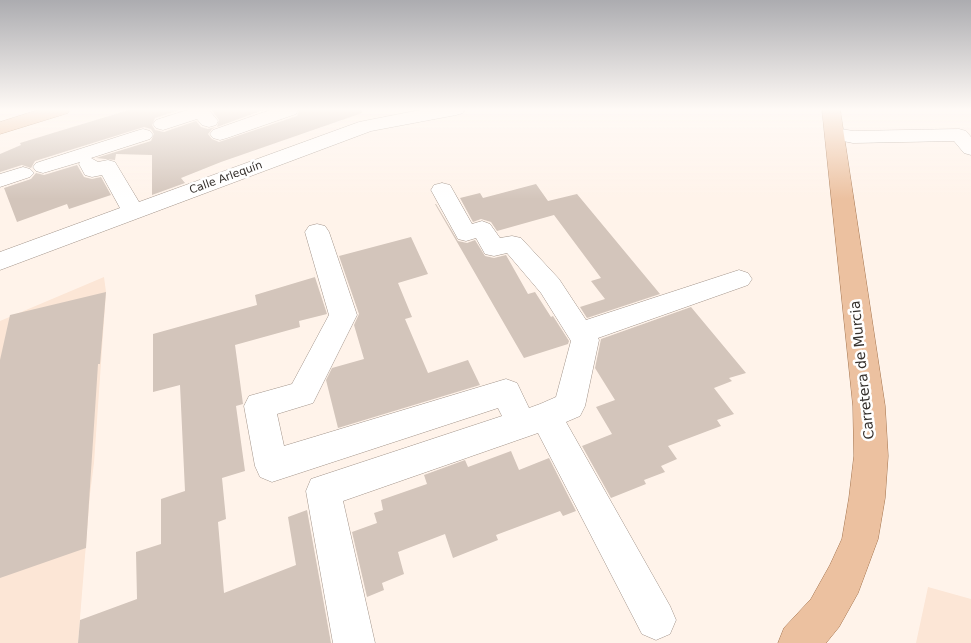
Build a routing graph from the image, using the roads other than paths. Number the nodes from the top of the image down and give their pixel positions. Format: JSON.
{"nodes":[{"id":1,"x":119,"y":139,"type":"edge"},
{"id":2,"x":312,"y":139,"type":"edge"},
{"id":3,"x":835,"y":139,"type":"edge"},
{"id":4,"x":962,"y":139,"type":"edge"},
{"id":5,"x":971,"y":149,"type":"edge"},
{"id":6,"x":89,"y":164,"type":"dead end"},
{"id":7,"x":0,"y":181,"type":"edge"},
{"id":8,"x":442,"y":190,"type":"dead end"},
{"id":9,"x":133,"y":212,"type":"junction"},
{"id":10,"x":316,"y":232,"type":"dead end"},
{"id":11,"x":0,"y":261,"type":"edge"},
{"id":12,"x":739,"y":278,"type":"dead end"},
{"id":13,"x":580,"y":333,"type":"junction"},
{"id":14,"x":534,"y":420,"type":"junction"},
{"id":15,"x":656,"y":620,"type":"dead end"},
{"id":16,"x":354,"y":643,"type":"edge"},
{"id":17,"x":799,"y":643,"type":"edge"}],
"edges":[{"from":1,"to":7,"type":"street"},
{"from":2,"to":9,"type":"street","name":"Calle Arlequín"},
{"from":3,"to":17,"type":"main road","name":"Carretera de Murcia"},
{"from":4,"to":5,"type":"street"},
{"from":6,"to":9,"type":"street"},
{"from":8,"to":13,"type":"street"},
{"from":9,"to":11,"type":"street","name":"Calle Arlequín"},
{"from":10,"to":14,"type":"street"},
{"from":12,"to":13,"type":"street"},
{"from":13,"to":14,"type":"street"},
{"from":14,"to":15,"type":"street"},
{"from":14,"to":16,"type":"street"}]}
